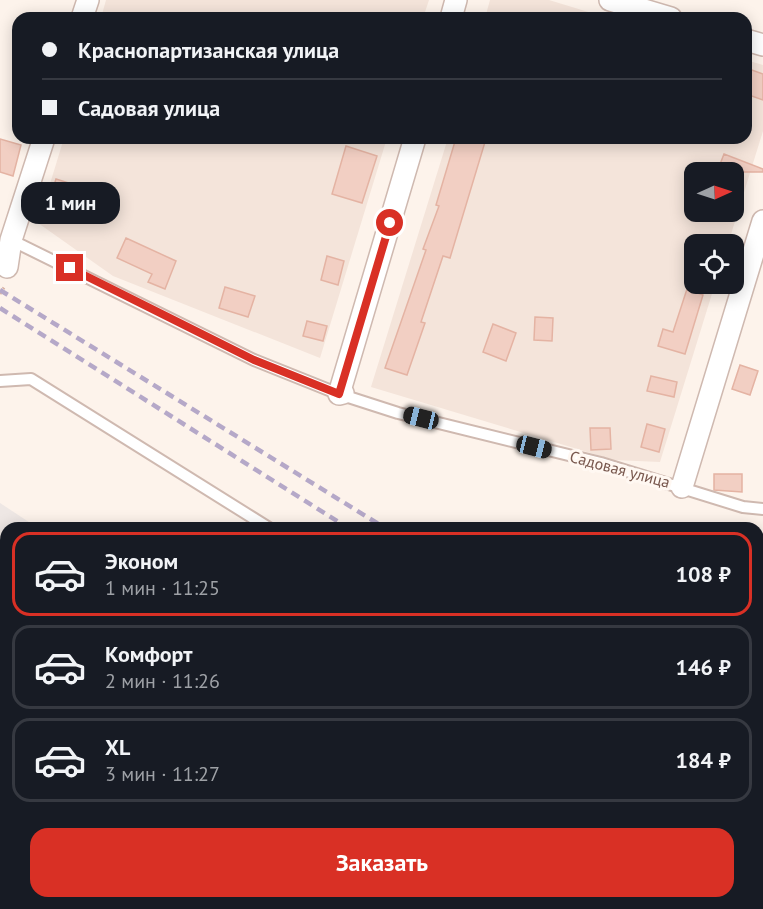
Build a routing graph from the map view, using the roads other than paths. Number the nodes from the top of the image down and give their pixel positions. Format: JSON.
{"nodes":[{"id":1,"x":610,"y":0,"type":"edge"},
{"id":2,"x":651,"y":12,"type":"edge"},
{"id":3,"x":42,"y":144,"type":"edge"},
{"id":4,"x":413,"y":144,"type":"edge"},
{"id":5,"x":763,"y":221,"type":"edge"},
{"id":6,"x":11,"y":240,"type":"junction"},
{"id":7,"x":7,"y":267,"type":"dead end"},
{"id":8,"x":0,"y":381,"type":"edge"},
{"id":9,"x":341,"y":393,"type":"junction"},
{"id":10,"x":682,"y":487,"type":"junction"},
{"id":11,"x":763,"y":509,"type":"edge"},
{"id":12,"x":259,"y":522,"type":"edge"}],
"edges":[{"from":1,"to":2,"type":"street"},
{"from":3,"to":6,"type":"street"},
{"from":4,"to":9,"type":"street"},
{"from":5,"to":10,"type":"street"},
{"from":6,"to":7,"type":"street"},
{"from":6,"to":9,"type":"lane","name":"Садовая улица"},
{"from":8,"to":12,"type":"lane"},
{"from":9,"to":10,"type":"lane","name":"Садовая улица"},
{"from":10,"to":11,"type":"lane","name":"Садовая улица"}]}
